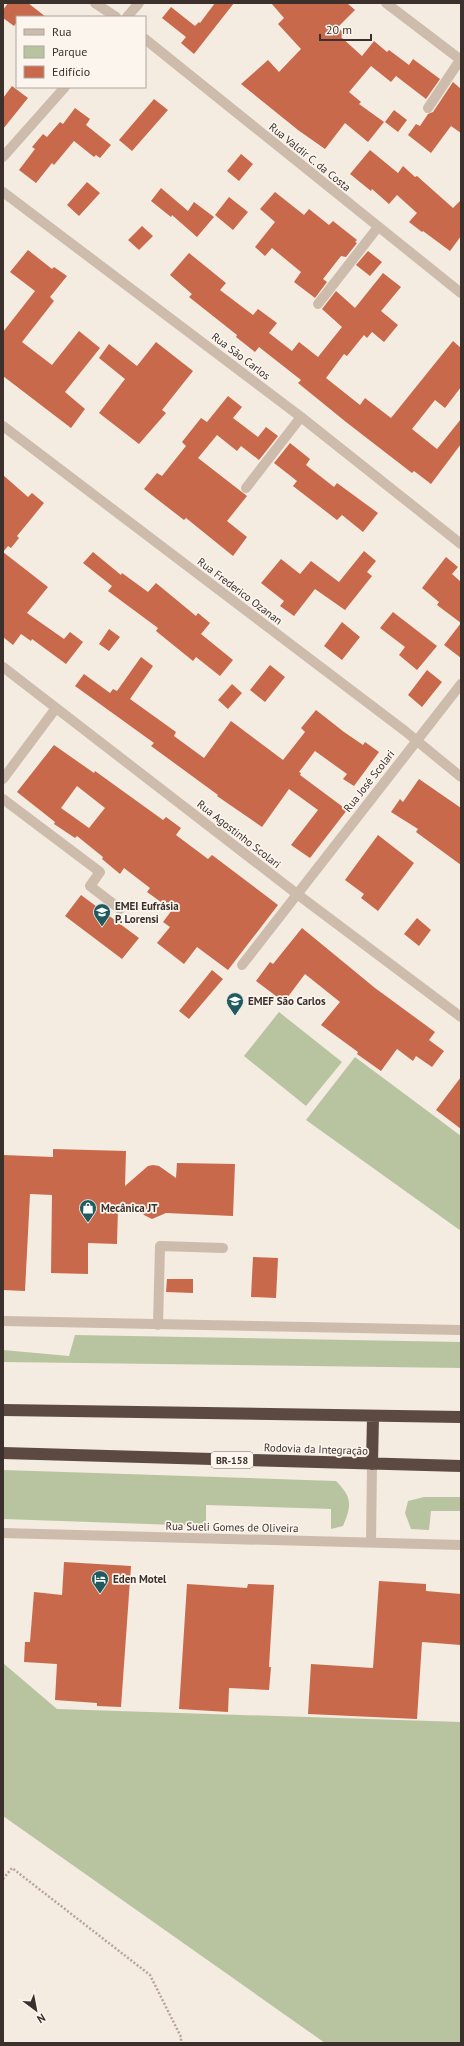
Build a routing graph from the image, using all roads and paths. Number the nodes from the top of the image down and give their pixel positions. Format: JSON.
{"nodes":[{"id":1,"x":95,"y":3,"type":"edge"},
{"id":2,"x":139,"y":3,"type":"edge"},
{"id":3,"x":386,"y":3,"type":"edge"},
{"id":4,"x":114,"y":16,"type":"edge"},
{"id":5,"x":128,"y":16,"type":"edge"},
{"id":6,"x":146,"y":40,"type":"edge"},
{"id":7,"x":461,"y":60,"type":"edge"},
{"id":8,"x":64,"y":88,"type":"edge"},
{"id":9,"x":428,"y":108,"type":"dead end"},
{"id":10,"x":3,"y":157,"type":"edge"},
{"id":11,"x":3,"y":192,"type":"edge"},
{"id":12,"x":378,"y":226,"type":"junction"},
{"id":13,"x":461,"y":292,"type":"edge"},
{"id":14,"x":318,"y":304,"type":"dead end"},
{"id":15,"x":300,"y":417,"type":"junction"},
{"id":16,"x":3,"y":426,"type":"edge"},
{"id":17,"x":246,"y":488,"type":"dead end"},
{"id":18,"x":461,"y":544,"type":"edge"},
{"id":19,"x":3,"y":667,"type":"edge"},
{"id":20,"x":461,"y":684,"type":"edge"},
{"id":21,"x":56,"y":708,"type":"junction"},
{"id":22,"x":417,"y":740,"type":"junction"},
{"id":23,"x":461,"y":777,"type":"edge"},
{"id":24,"x":3,"y":779,"type":"edge"},
{"id":25,"x":3,"y":799,"type":"edge"},
{"id":26,"x":297,"y":894,"type":"junction"},
{"id":27,"x":120,"y":909,"type":"dead end"},
{"id":28,"x":242,"y":965,"type":"dead end"},
{"id":29,"x":461,"y":1017,"type":"edge"},
{"id":30,"x":223,"y":1248,"type":"dead end"},
{"id":31,"x":3,"y":1321,"type":"edge"},
{"id":32,"x":158,"y":1325,"type":"junction"},
{"id":33,"x":461,"y":1330,"type":"edge"},
{"id":34,"x":3,"y":1410,"type":"edge"},
{"id":35,"x":373,"y":1416,"type":"junction"},
{"id":36,"x":461,"y":1417,"type":"edge"},
{"id":37,"x":3,"y":1453,"type":"edge"},
{"id":38,"x":372,"y":1464,"type":"junction"},
{"id":39,"x":461,"y":1466,"type":"edge"},
{"id":40,"x":3,"y":1533,"type":"edge"},
{"id":41,"x":371,"y":1542,"type":"junction"},
{"id":42,"x":461,"y":1544,"type":"edge"},
{"id":43,"x":3,"y":1879,"type":"edge"},
{"id":44,"x":181,"y":2043,"type":"edge"}],
"edges":[{"from":1,"to":4,"type":"street"},
{"from":2,"to":5,"type":"street"},
{"from":3,"to":7,"type":"street"},
{"from":6,"to":12,"type":"street","name":"Rua Valdir C. da Costa"},
{"from":7,"to":9,"type":"street"},
{"from":8,"to":10,"type":"street"},
{"from":11,"to":15,"type":"street","name":"Rua São Carlos"},
{"from":12,"to":13,"type":"street","name":"Rua Valdir C. da Costa"},
{"from":12,"to":14,"type":"street"},
{"from":15,"to":17,"type":"street"},
{"from":15,"to":18,"type":"street","name":"Rua São Carlos"},
{"from":16,"to":22,"type":"street","name":"Rua Frederico Ozanan"},
{"from":19,"to":21,"type":"street","name":"Rua Agostinho Scolari"},
{"from":20,"to":22,"type":"street","name":"Rua José Scolari"},
{"from":21,"to":24,"type":"street"},
{"from":21,"to":26,"type":"street","name":"Rua Agostinho Scolari"},
{"from":22,"to":23,"type":"street","name":"Rua Frederico Ozanan"},
{"from":22,"to":26,"type":"street","name":"Rua José Scolari"},
{"from":25,"to":27,"type":"street"},
{"from":26,"to":28,"type":"street","name":"Rua José Scolari"},
{"from":26,"to":29,"type":"street","name":"Rua Agostinho Scolari"},
{"from":30,"to":32,"type":"street"},
{"from":31,"to":32,"type":"street"},
{"from":32,"to":33,"type":"street"},
{"from":34,"to":35,"type":"highway"},
{"from":35,"to":36,"type":"highway"},
{"from":35,"to":38,"type":"highway"},
{"from":37,"to":38,"type":"highway","name":"Rodovia da Integração","number":"BR-158"},
{"from":38,"to":39,"type":"highway","name":"Rodovia da Integração","number":"BR-158"},
{"from":38,"to":41,"type":"street"},
{"from":40,"to":41,"type":"street","name":"Rua Sueli Gomes de Oliveira"},
{"from":41,"to":42,"type":"street","name":"Rua Sueli Gomes de Oliveira"},
{"from":43,"to":44,"type":"path"}]}
